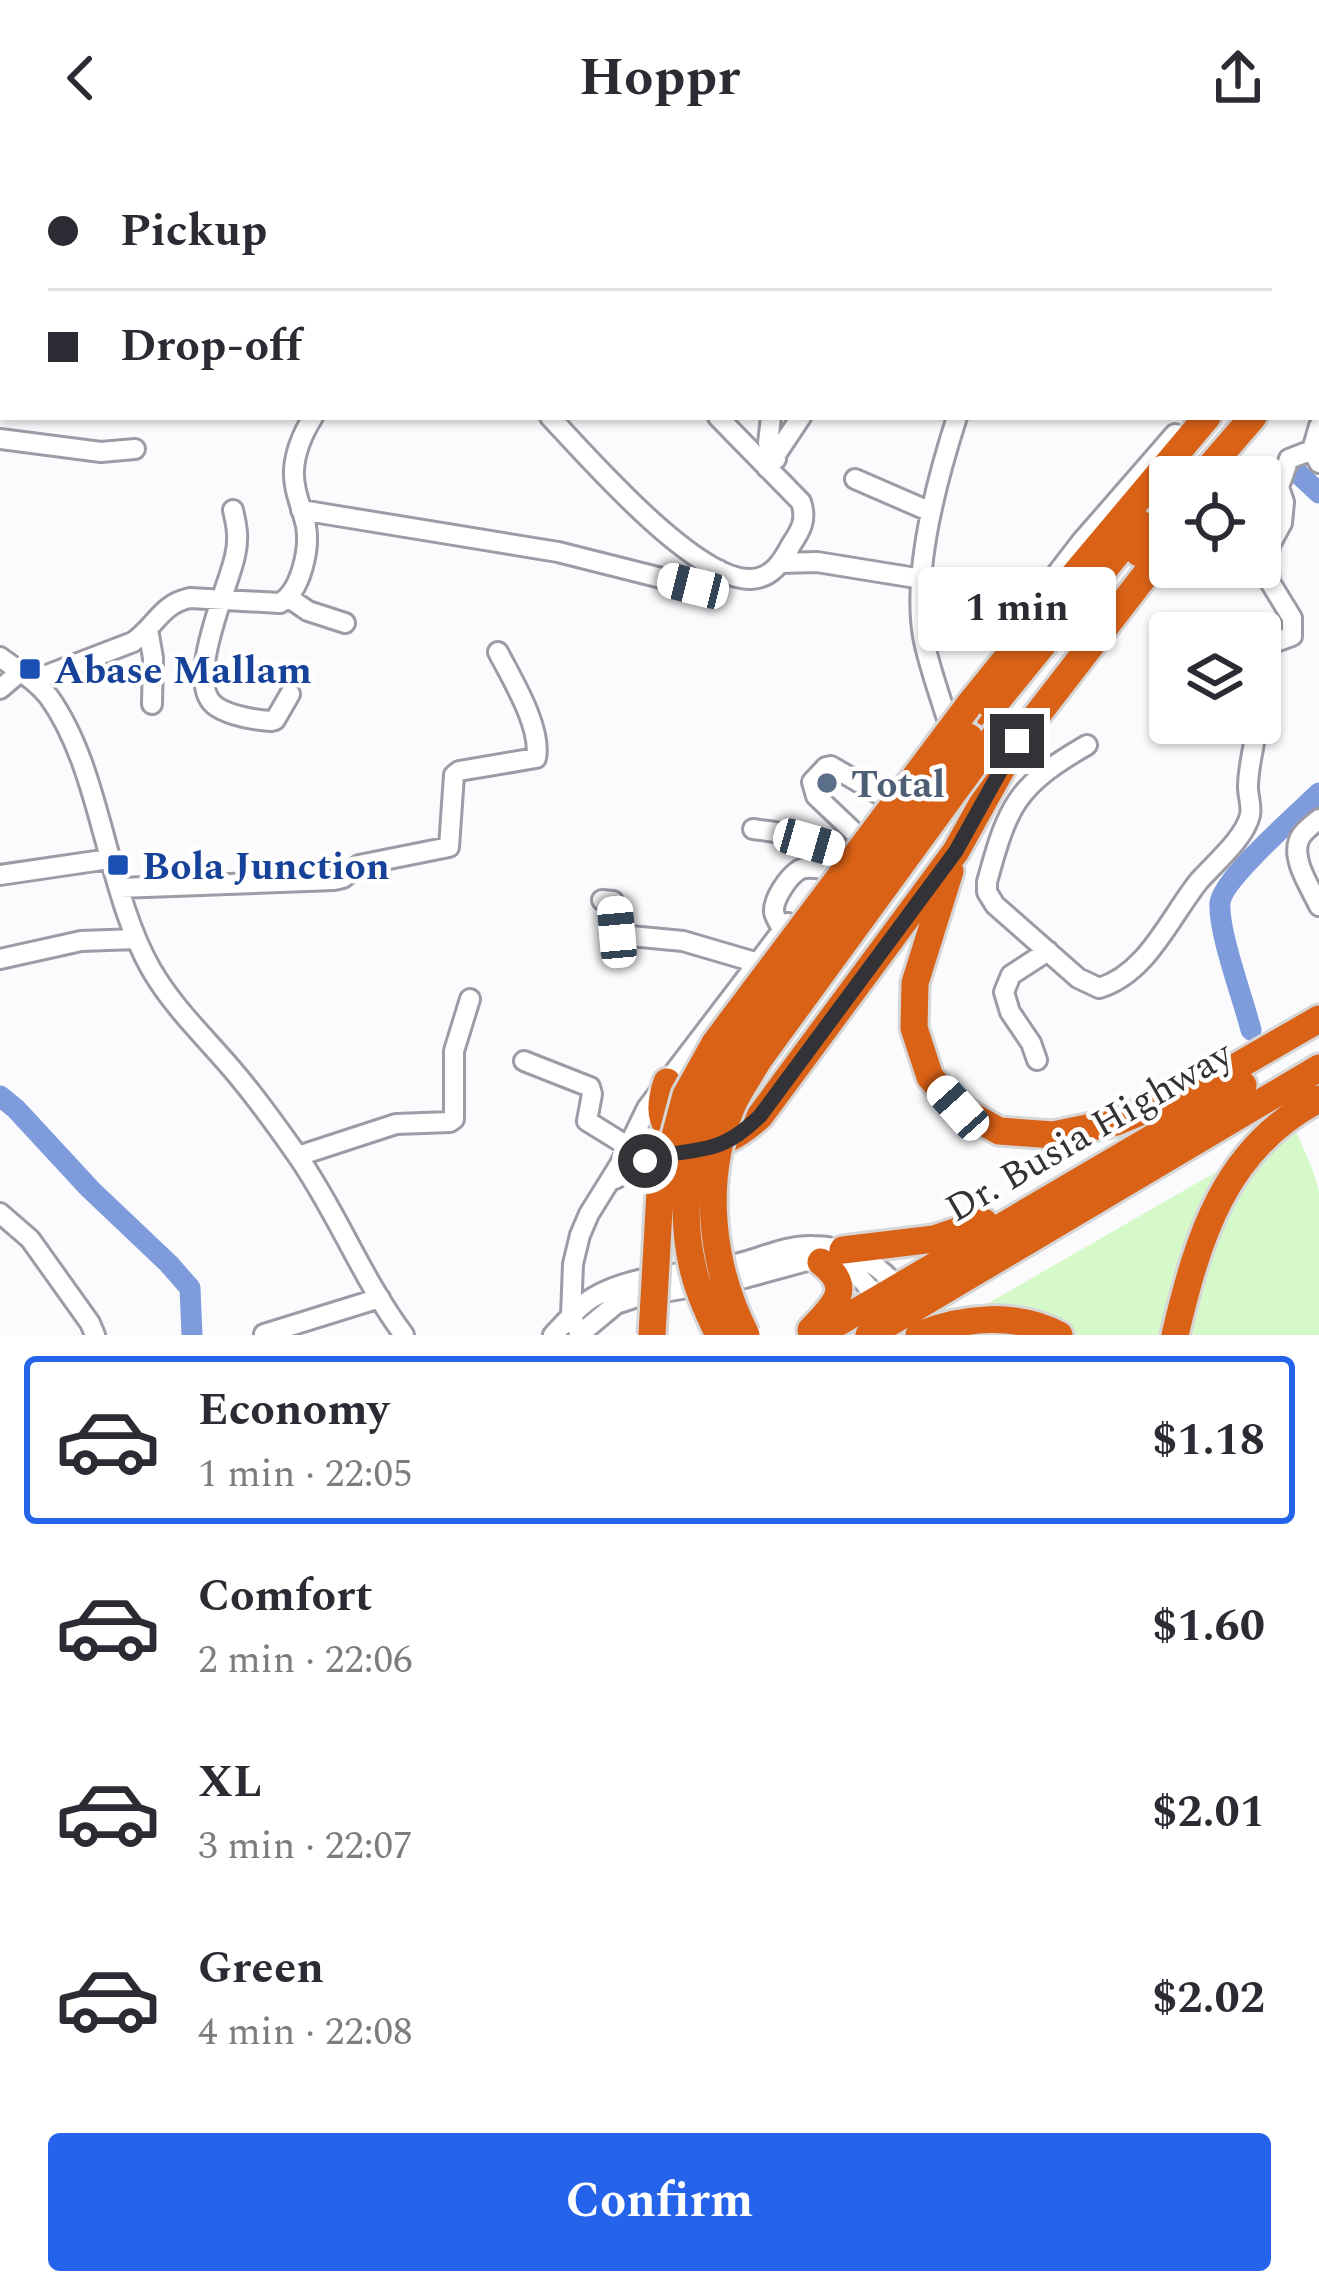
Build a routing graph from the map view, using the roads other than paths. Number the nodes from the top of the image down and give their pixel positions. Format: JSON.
{"nodes":[{"id":1,"x":311,"y":420,"type":"edge"},
{"id":2,"x":553,"y":420,"type":"edge"},
{"id":3,"x":721,"y":420,"type":"edge"},
{"id":4,"x":771,"y":420,"type":"edge"},
{"id":5,"x":799,"y":420,"type":"edge"},
{"id":6,"x":956,"y":420,"type":"edge"},
{"id":7,"x":1187,"y":420,"type":"edge"},
{"id":8,"x":1204,"y":420,"type":"edge"},
{"id":9,"x":1228,"y":420,"type":"edge"},
{"id":10,"x":1250,"y":420,"type":"edge"},
{"id":11,"x":1262,"y":420,"type":"edge"},
{"id":12,"x":1319,"y":426,"type":"edge"},
{"id":13,"x":0,"y":440,"type":"edge"},
{"id":14,"x":135,"y":449,"type":"dead end"},
{"id":15,"x":1197,"y":456,"type":"edge"},
{"id":16,"x":1219,"y":456,"type":"edge"},
{"id":17,"x":1238,"y":456,"type":"edge"},
{"id":18,"x":1315,"y":456,"type":"edge"},
{"id":19,"x":771,"y":464,"type":"junction"},
{"id":20,"x":855,"y":479,"type":"dead end"},
{"id":21,"x":233,"y":510,"type":"dead end"},
{"id":22,"x":301,"y":510,"type":"junction"},
{"id":23,"x":931,"y":512,"type":"junction"},
{"id":24,"x":1149,"y":513,"type":"edge"},
{"id":25,"x":1149,"y":536,"type":"edge"},
{"id":26,"x":781,"y":563,"type":"junction"},
{"id":27,"x":719,"y":570,"type":"junction"},
{"id":28,"x":1149,"y":570,"type":"edge"},
{"id":29,"x":922,"y":578,"type":"junction"},
{"id":30,"x":289,"y":598,"type":"junction"},
{"id":31,"x":220,"y":599,"type":"junction"},
{"id":32,"x":345,"y":623,"type":"dead end"},
{"id":33,"x":148,"y":628,"type":"junction"},
{"id":34,"x":1281,"y":640,"type":"edge"},
{"id":35,"x":498,"y":652,"type":"dead end"},
{"id":36,"x":0,"y":657,"type":"edge"},
{"id":37,"x":27,"y":676,"type":"junction"},
{"id":38,"x":0,"y":688,"type":"edge"},
{"id":39,"x":290,"y":694,"type":"dead end"},
{"id":40,"x":152,"y":704,"type":"dead end"},
{"id":41,"x":976,"y":715,"type":"junction"},
{"id":42,"x":1254,"y":744,"type":"edge"},
{"id":43,"x":1087,"y":746,"type":"dead end"},
{"id":44,"x":860,"y":782,"type":"junction"},
{"id":45,"x":884,"y":797,"type":"junction"},
{"id":46,"x":829,"y":808,"type":"junction"},
{"id":47,"x":1319,"y":818,"type":"edge"},
{"id":48,"x":753,"y":829,"type":"dead end"},
{"id":49,"x":856,"y":834,"type":"junction"},
{"id":50,"x":843,"y":851,"type":"junction"},
{"id":51,"x":956,"y":851,"type":"junction"},
{"id":52,"x":109,"y":859,"type":"junction"},
{"id":53,"x":0,"y":875,"type":"edge"},
{"id":54,"x":119,"y":888,"type":"junction"},
{"id":55,"x":602,"y":900,"type":"dead end"},
{"id":56,"x":1319,"y":906,"type":"edge"},
{"id":57,"x":136,"y":939,"type":"junction"},
{"id":58,"x":1048,"y":951,"type":"junction"},
{"id":59,"x":0,"y":959,"type":"edge"},
{"id":60,"x":758,"y":963,"type":"junction"},
{"id":61,"x":470,"y":999,"type":"dead end"},
{"id":62,"x":1319,"y":1019,"type":"edge"},
{"id":63,"x":1319,"y":1040,"type":"edge"},
{"id":64,"x":1037,"y":1060,"type":"dead end"},
{"id":65,"x":524,"y":1061,"type":"dead end"},
{"id":66,"x":1319,"y":1068,"type":"edge"},
{"id":67,"x":667,"y":1082,"type":"junction"},
{"id":68,"x":1319,"y":1099,"type":"edge"},
{"id":69,"x":628,"y":1147,"type":"junction"},
{"id":70,"x":687,"y":1149,"type":"junction"},
{"id":71,"x":298,"y":1156,"type":"junction"},
{"id":72,"x":607,"y":1185,"type":"junction"},
{"id":73,"x":1045,"y":1202,"type":"junction"},
{"id":74,"x":0,"y":1213,"type":"edge"},
{"id":75,"x":832,"y":1256,"type":"junction"},
{"id":76,"x":573,"y":1264,"type":"junction"},
{"id":77,"x":614,"y":1288,"type":"junction"},
{"id":78,"x":380,"y":1298,"type":"junction"},
{"id":79,"x":901,"y":1316,"type":"edge"},
{"id":80,"x":577,"y":1329,"type":"edge"},
{"id":81,"x":265,"y":1334,"type":"edge"},
{"id":82,"x":95,"y":1335,"type":"edge"},
{"id":83,"x":404,"y":1335,"type":"edge"},
{"id":84,"x":553,"y":1335,"type":"edge"},
{"id":85,"x":652,"y":1335,"type":"edge"},
{"id":86,"x":719,"y":1335,"type":"edge"},
{"id":87,"x":746,"y":1335,"type":"edge"},
{"id":88,"x":807,"y":1335,"type":"edge"},
{"id":89,"x":817,"y":1335,"type":"edge"},
{"id":90,"x":1059,"y":1335,"type":"edge"},
{"id":91,"x":1175,"y":1335,"type":"edge"}],
"edges":[{"from":1,"to":22,"type":"street"},
{"from":2,"to":27,"type":"street"},
{"from":3,"to":19,"type":"street"},
{"from":4,"to":19,"type":"street"},
{"from":5,"to":19,"type":"street"},
{"from":6,"to":23,"type":"street"},
{"from":7,"to":41,"type":"street"},
{"from":8,"to":41,"type":"highway"},
{"from":9,"to":15,"type":"highway"},
{"from":10,"to":16,"type":"highway"},
{"from":11,"to":17,"type":"highway"},
{"from":12,"to":18,"type":"street"},
{"from":13,"to":14,"type":"street"},
{"from":18,"to":34,"type":"street"},
{"from":19,"to":26,"type":"street"},
{"from":20,"to":23,"type":"street"},
{"from":21,"to":31,"type":"street"},
{"from":22,"to":27,"type":"street"},
{"from":22,"to":30,"type":"street"},
{"from":23,"to":29,"type":"street"},
{"from":24,"to":41,"type":"highway"},
{"from":25,"to":41,"type":"highway"},
{"from":26,"to":27,"type":"street"},
{"from":26,"to":29,"type":"street"},
{"from":28,"to":51,"type":"highway"},
{"from":29,"to":41,"type":"street"},
{"from":30,"to":31,"type":"street"},
{"from":30,"to":32,"type":"street"},
{"from":31,"to":33,"type":"street"},
{"from":31,"to":39,"type":"street"},
{"from":33,"to":37,"type":"street"},
{"from":33,"to":40,"type":"street"},
{"from":35,"to":54,"type":"street"},
{"from":36,"to":37,"type":"street"},
{"from":37,"to":38,"type":"street"},
{"from":37,"to":52,"type":"street"},
{"from":41,"to":45,"type":"street"},
{"from":41,"to":85,"type":"highway","bridge":true},
{"from":41,"to":86,"type":"highway","bridge":true},
{"from":41,"to":87,"type":"highway","bridge":true},
{"from":42,"to":58,"type":"street"},
{"from":43,"to":58,"type":"street"},
{"from":44,"to":45,"type":"street"},
{"from":44,"to":46,"type":"street"},
{"from":44,"to":46,"type":"street"},
{"from":45,"to":49,"type":"street"},
{"from":46,"to":49,"type":"street"},
{"from":47,"to":56,"type":"street"},
{"from":48,"to":50,"type":"street"},
{"from":49,"to":50,"type":"street"},
{"from":50,"to":60,"type":"street"},
{"from":51,"to":62,"type":"highway"},
{"from":51,"to":70,"type":"highway"},
{"from":52,"to":53,"type":"street"},
{"from":52,"to":54,"type":"street"},
{"from":54,"to":57,"type":"street"},
{"from":55,"to":60,"type":"street"},
{"from":57,"to":59,"type":"street"},
{"from":57,"to":71,"type":"street"},
{"from":58,"to":64,"type":"street"},
{"from":60,"to":67,"type":"street"},
{"from":61,"to":71,"type":"street"},
{"from":63,"to":73,"type":"highway","name":"Dr. Busia Highway"},
{"from":65,"to":69,"type":"street"},
{"from":66,"to":79,"type":"highway","name":"Dr. Busia Highway"},
{"from":67,"to":69,"type":"street"},
{"from":67,"to":70,"type":"highway"},
{"from":68,"to":91,"type":"highway"},
{"from":69,"to":72,"type":"street"},
{"from":70,"to":72,"type":"street"},
{"from":71,"to":78,"type":"street"},
{"from":72,"to":76,"type":"street"},
{"from":73,"to":75,"type":"highway"},
{"from":73,"to":79,"type":"highway","name":"Dr. Busia Highway"},
{"from":74,"to":82,"type":"street"},
{"from":75,"to":77,"type":"street"},
{"from":75,"to":79,"type":"street"},
{"from":75,"to":80,"type":"street"},
{"from":75,"to":88,"type":"highway"},
{"from":76,"to":77,"type":"street"},
{"from":76,"to":80,"type":"street"},
{"from":77,"to":80,"type":"street"},
{"from":78,"to":81,"type":"street"},
{"from":78,"to":83,"type":"street"},
{"from":79,"to":89,"type":"highway"},
{"from":79,"to":90,"type":"highway"},
{"from":80,"to":84,"type":"street"}]}
